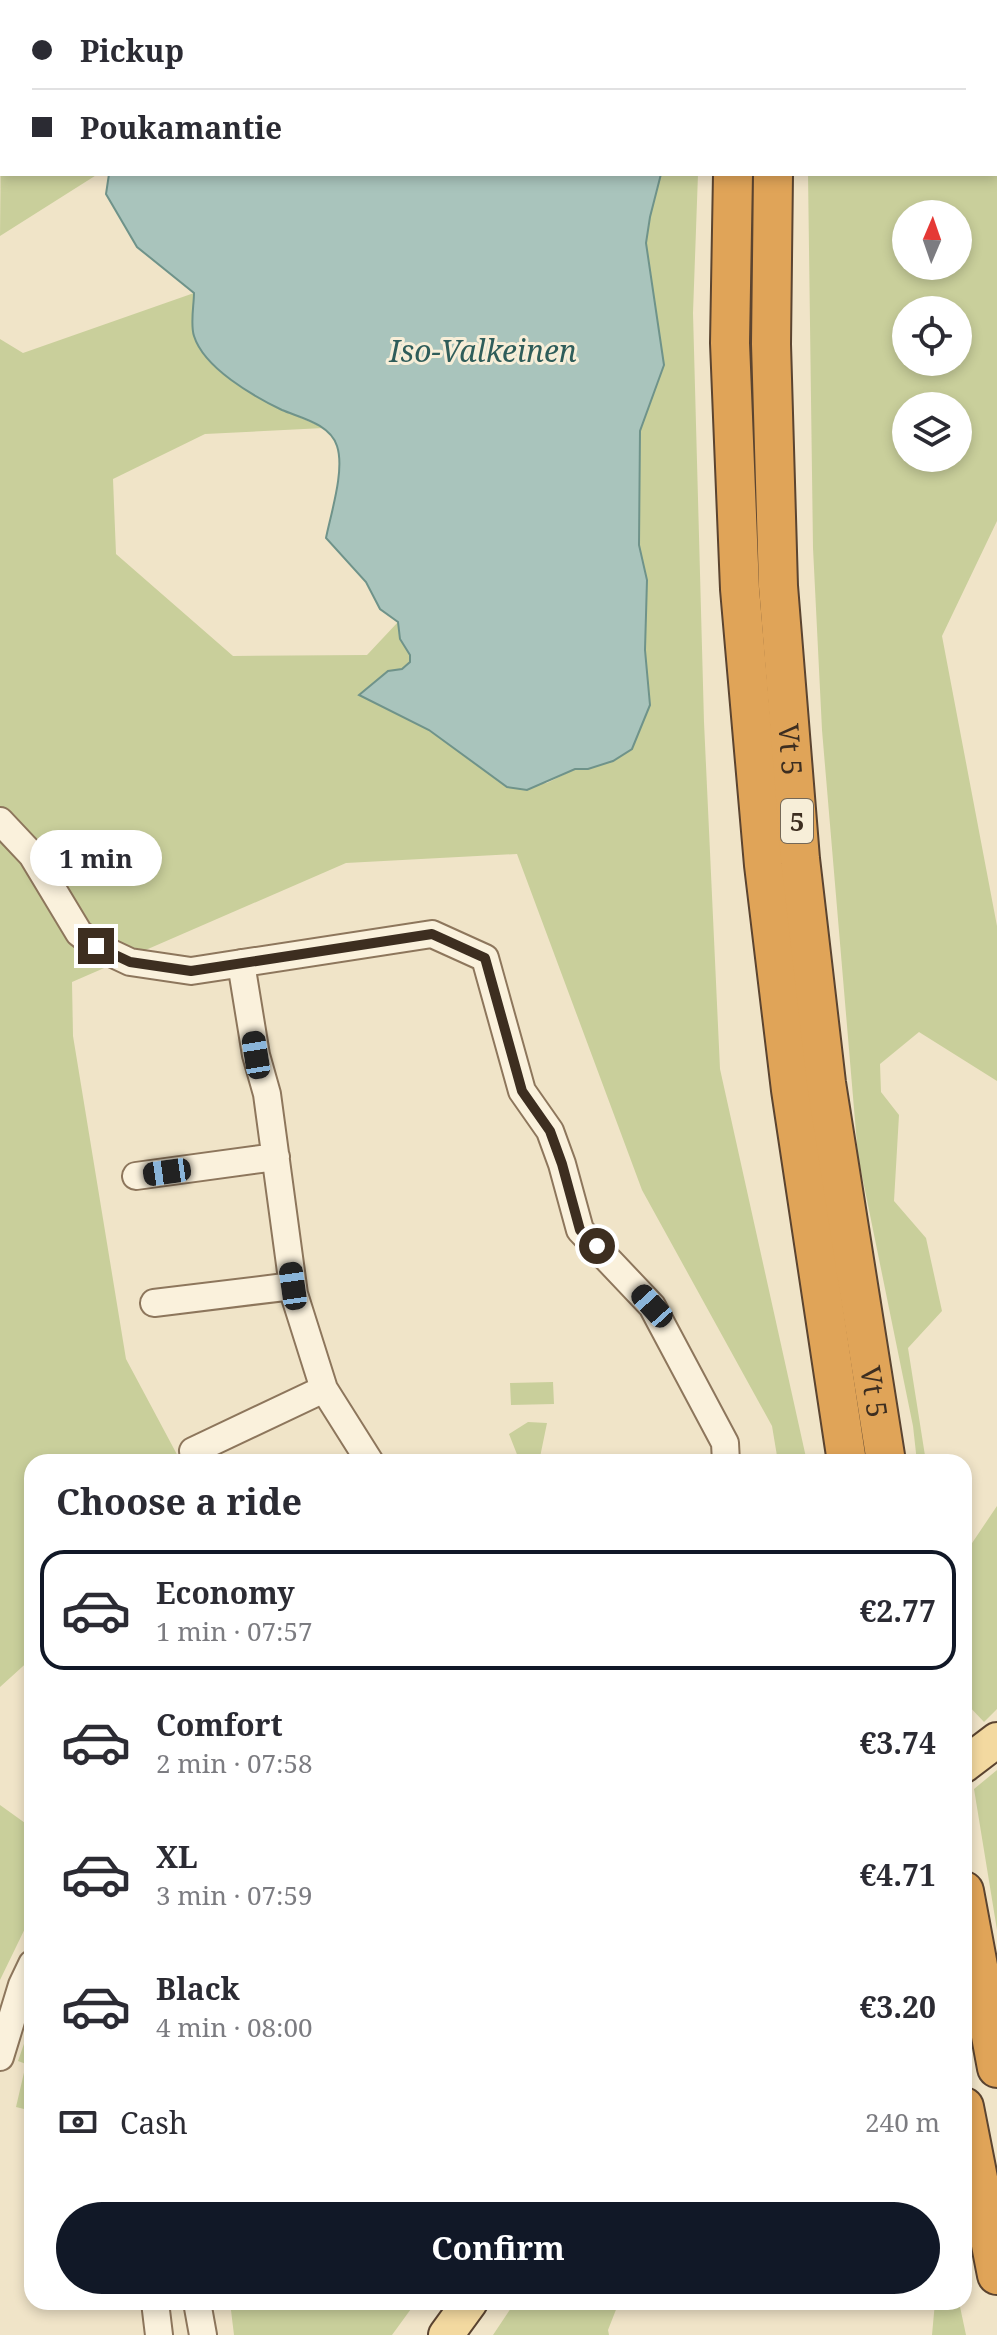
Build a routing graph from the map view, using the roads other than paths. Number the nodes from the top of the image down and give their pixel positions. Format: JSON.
{"nodes":[{"id":1,"x":733,"y":176,"type":"edge"},
{"id":2,"x":773,"y":176,"type":"edge"},
{"id":3,"x":0,"y":821,"type":"edge"},
{"id":4,"x":241,"y":963,"type":"junction"},
{"id":5,"x":276,"y":1157,"type":"junction"},
{"id":6,"x":136,"y":1176,"type":"dead end"},
{"id":7,"x":293,"y":1286,"type":"junction"},
{"id":8,"x":154,"y":1303,"type":"dead end"},
{"id":9,"x":324,"y":1389,"type":"junction"},
{"id":10,"x":193,"y":1451,"type":"dead end"},
{"id":11,"x":365,"y":1454,"type":"edge"},
{"id":12,"x":726,"y":1454,"type":"edge"},
{"id":13,"x":846,"y":1454,"type":"edge"},
{"id":14,"x":885,"y":1454,"type":"edge"},
{"id":15,"x":997,"y":1740,"type":"edge"},
{"id":16,"x":972,"y":1759,"type":"edge"},
{"id":17,"x":972,"y":1934,"type":"edge"},
{"id":18,"x":24,"y":1981,"type":"edge"},
{"id":19,"x":0,"y":2056,"type":"edge"},
{"id":20,"x":997,"y":2068,"type":"edge"},
{"id":21,"x":972,"y":2148,"type":"edge"},
{"id":22,"x":997,"y":2275,"type":"edge"},
{"id":23,"x":156,"y":2310,"type":"edge"},
{"id":24,"x":198,"y":2310,"type":"edge"},
{"id":25,"x":464,"y":2310,"type":"edge"},
{"id":26,"x":159,"y":2335,"type":"edge"},
{"id":27,"x":203,"y":2335,"type":"edge"},
{"id":28,"x":446,"y":2335,"type":"edge"}],
"edges":[{"from":1,"to":13,"type":"highway","name":"Vt 5","number":"5"},
{"from":2,"to":14,"type":"highway","name":"Vt 5","number":"5"},
{"from":3,"to":4,"type":"street"},
{"from":4,"to":5,"type":"street"},
{"from":4,"to":12,"type":"street"},
{"from":5,"to":6,"type":"street"},
{"from":5,"to":7,"type":"street"},
{"from":7,"to":8,"type":"street"},
{"from":7,"to":9,"type":"street"},
{"from":9,"to":10,"type":"street"},
{"from":9,"to":11,"type":"street"},
{"from":15,"to":16,"type":"main road"},
{"from":17,"to":20,"type":"highway"},
{"from":18,"to":19,"type":"street"},
{"from":21,"to":22,"type":"highway"},
{"from":23,"to":26,"type":"street"},
{"from":24,"to":27,"type":"street"},
{"from":25,"to":28,"type":"main road"}]}
